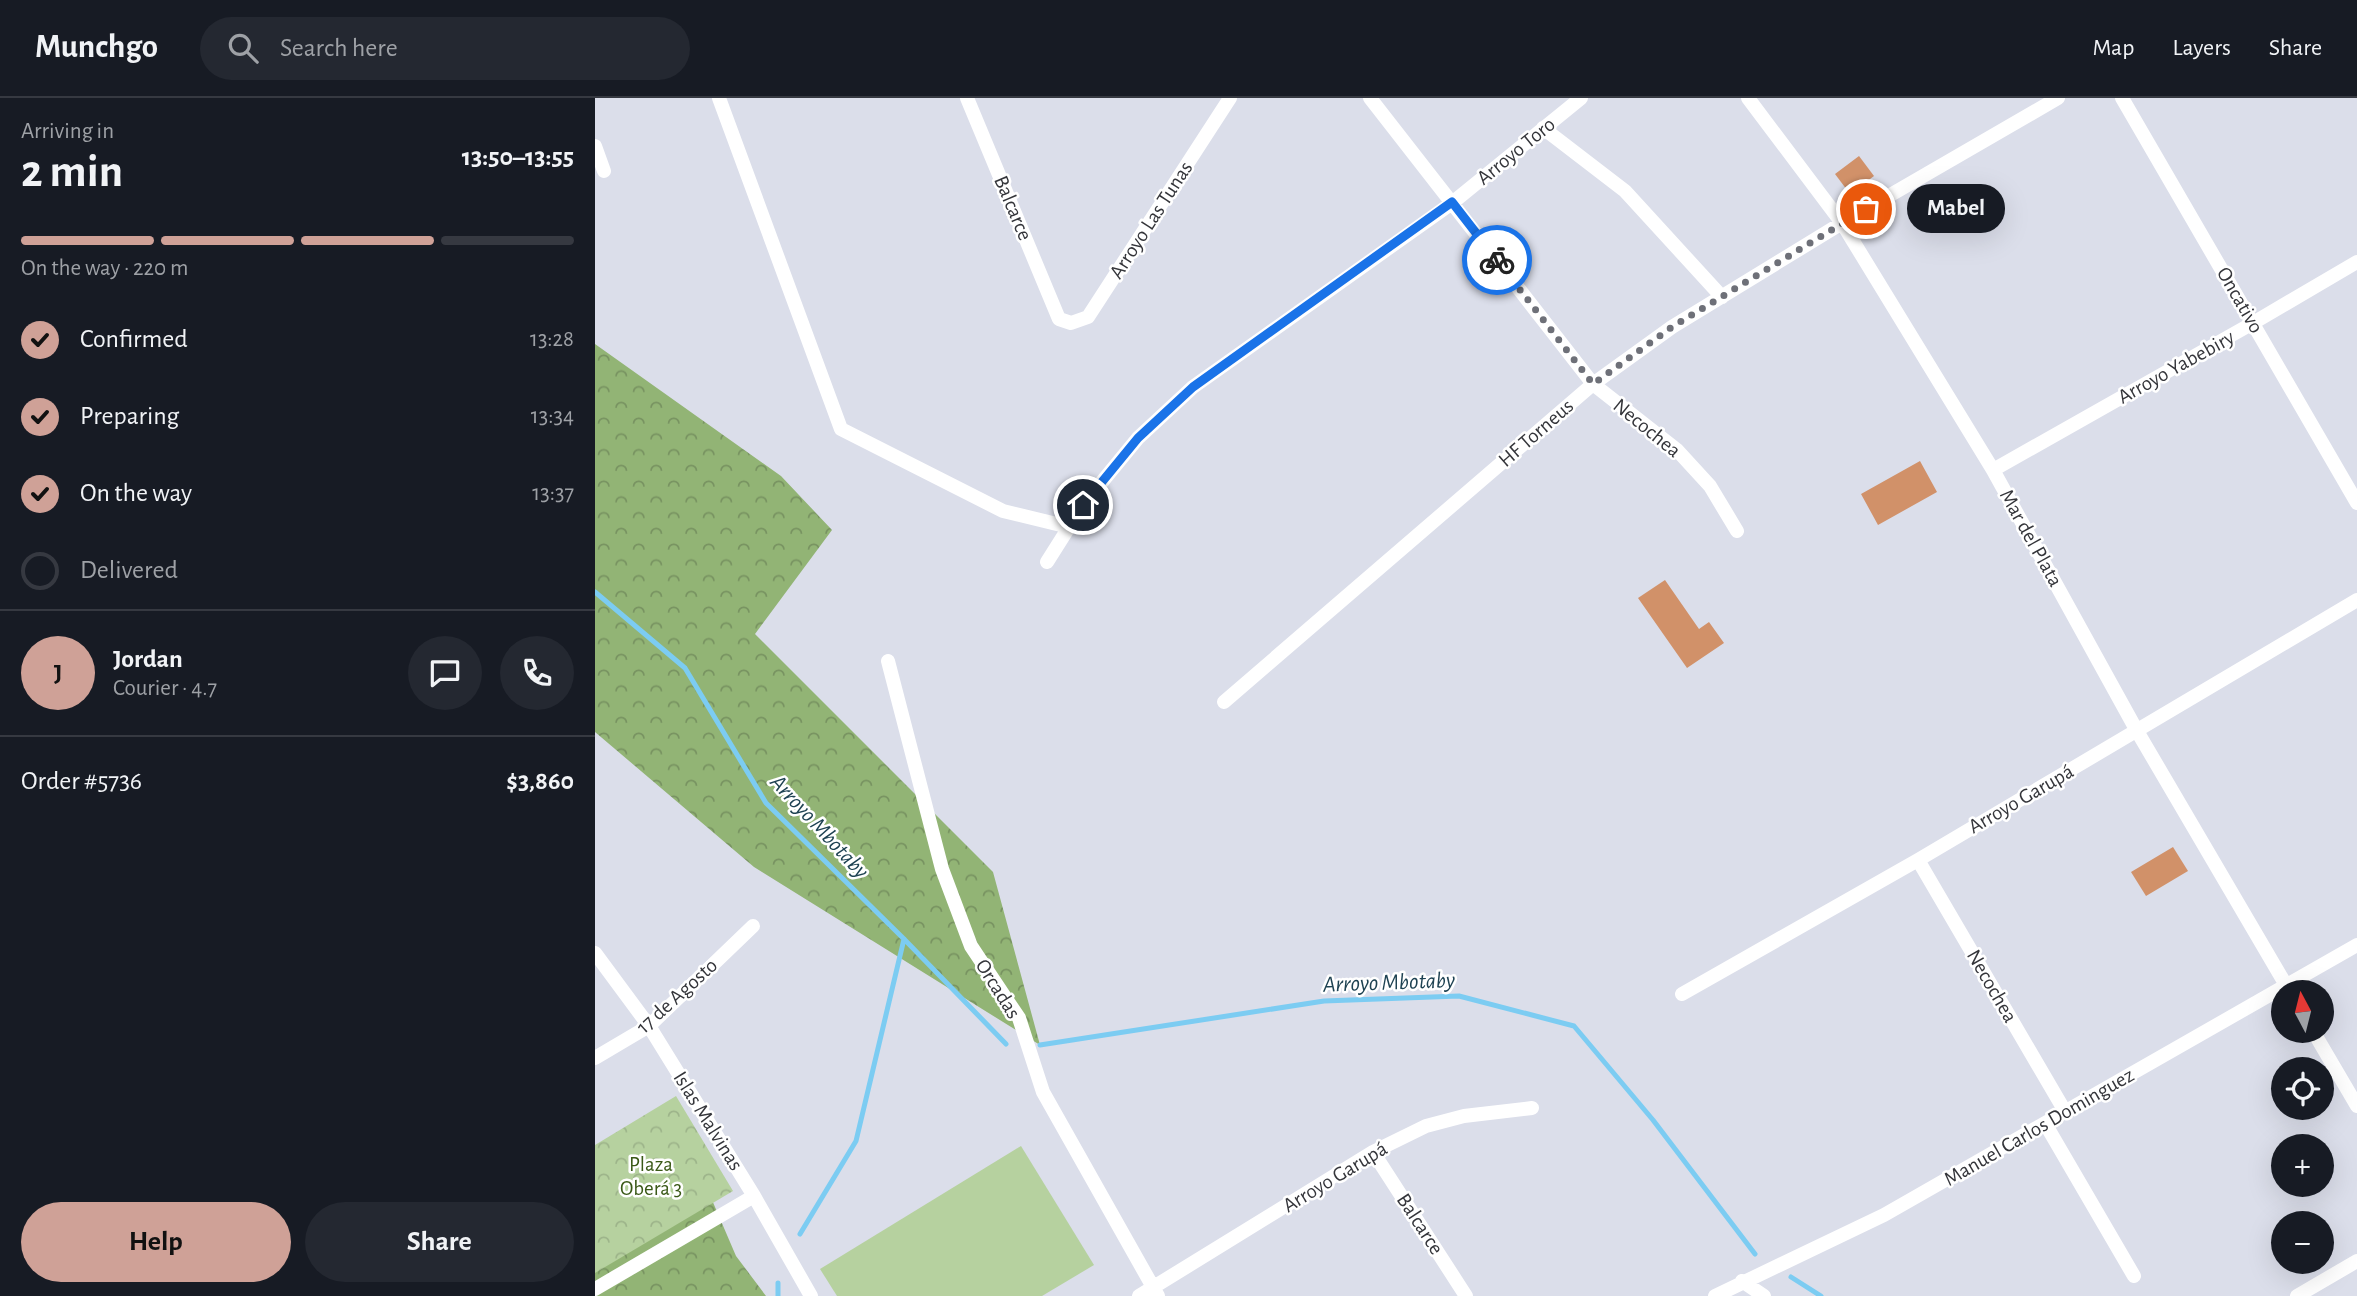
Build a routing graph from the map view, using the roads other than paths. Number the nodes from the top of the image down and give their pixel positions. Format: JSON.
{"nodes":[{"id":1,"x":719,"y":98,"type":"edge"},
{"id":2,"x":967,"y":98,"type":"edge"},
{"id":3,"x":1230,"y":98,"type":"edge"},
{"id":4,"x":1370,"y":98,"type":"edge"},
{"id":5,"x":1581,"y":98,"type":"edge"},
{"id":6,"x":1748,"y":98,"type":"edge"},
{"id":7,"x":2059,"y":98,"type":"edge"},
{"id":8,"x":2122,"y":98,"type":"edge"},
{"id":9,"x":1543,"y":128,"type":"junction"},
{"id":10,"x":595,"y":146,"type":"edge"},
{"id":11,"x":604,"y":171,"type":"dead end"},
{"id":12,"x":1452,"y":202,"type":"junction"},
{"id":13,"x":1842,"y":223,"type":"junction"},
{"id":14,"x":2357,"y":262,"type":"edge"},
{"id":15,"x":1722,"y":297,"type":"junction"},
{"id":16,"x":1059,"y":319,"type":"joint"},
{"id":17,"x":2253,"y":323,"type":"junction"},
{"id":18,"x":1593,"y":384,"type":"junction"},
{"id":19,"x":1993,"y":470,"type":"junction"},
{"id":20,"x":2357,"y":503,"type":"edge"},
{"id":21,"x":1069,"y":527,"type":"junction"},
{"id":22,"x":1737,"y":531,"type":"dead end"},
{"id":23,"x":1047,"y":562,"type":"dead end"},
{"id":24,"x":2357,"y":600,"type":"edge"},
{"id":25,"x":888,"y":661,"type":"dead end"},
{"id":26,"x":1224,"y":702,"type":"dead end"},
{"id":27,"x":2137,"y":731,"type":"junction"},
{"id":28,"x":1918,"y":860,"type":"junction"},
{"id":29,"x":754,"y":926,"type":"dead end"},
{"id":30,"x":2357,"y":945,"type":"edge"},
{"id":31,"x":595,"y":953,"type":"edge"},
{"id":32,"x":2283,"y":980,"type":"edge"},
{"id":33,"x":2302,"y":980,"type":"edge"},
{"id":34,"x":1682,"y":993,"type":"dead end"},
{"id":35,"x":2271,"y":998,"type":"edge"},
{"id":36,"x":649,"y":1026,"type":"junction"},
{"id":37,"x":2320,"y":1043,"type":"edge"},
{"id":38,"x":595,"y":1058,"type":"edge"},
{"id":39,"x":2357,"y":1107,"type":"edge"},
{"id":40,"x":1532,"y":1108,"type":"dead end"},
{"id":41,"x":2066,"y":1113,"type":"junction"},
{"id":42,"x":2046,"y":1125,"type":"junction"},
{"id":43,"x":1373,"y":1152,"type":"junction"},
{"id":44,"x":754,"y":1196,"type":"junction"},
{"id":45,"x":2357,"y":1261,"type":"edge"},
{"id":46,"x":2134,"y":1276,"type":"dead end"},
{"id":47,"x":1742,"y":1281,"type":"junction"},
{"id":48,"x":595,"y":1289,"type":"edge"},
{"id":49,"x":1155,"y":1292,"type":"edge"},
{"id":50,"x":811,"y":1296,"type":"edge"},
{"id":51,"x":1139,"y":1296,"type":"edge"},
{"id":52,"x":1466,"y":1296,"type":"edge"},
{"id":53,"x":1715,"y":1296,"type":"edge"},
{"id":54,"x":1764,"y":1296,"type":"edge"},
{"id":55,"x":2297,"y":1296,"type":"edge"}],
"edges":[{"from":1,"to":21,"type":"street"},
{"from":2,"to":16,"type":"street","name":"Balcarce"},
{"from":3,"to":16,"type":"street","name":"Arroyo Las Tunas"},
{"from":4,"to":12,"type":"street","name":"Necochea"},
{"from":5,"to":9,"type":"street","name":"Arroyo Toro"},
{"from":6,"to":13,"type":"street","name":"Mar del Plata"},
{"from":7,"to":13,"type":"street","name":"HF Torneus"},
{"from":8,"to":17,"type":"street","name":"Oncativo"},
{"from":9,"to":12,"type":"street","name":"Arroyo Toro"},
{"from":9,"to":15,"type":"street"},
{"from":10,"to":11,"type":"street"},
{"from":12,"to":18,"type":"street","name":"Necochea"},
{"from":12,"to":21,"type":"street","name":"Arroyo Toro"},
{"from":13,"to":15,"type":"street","name":"HF Torneus"},
{"from":13,"to":19,"type":"street","name":"Mar del Plata"},
{"from":14,"to":17,"type":"street","name":"Arroyo Yabebiry"},
{"from":15,"to":18,"type":"street","name":"HF Torneus"},
{"from":17,"to":19,"type":"street","name":"Arroyo Yabebiry"},
{"from":17,"to":20,"type":"street","name":"Oncativo"},
{"from":18,"to":22,"type":"street","name":"Necochea"},
{"from":18,"to":26,"type":"street","name":"HF Torneus"},
{"from":19,"to":27,"type":"street","name":"Mar del Plata"},
{"from":21,"to":23,"type":"street","name":"Arroyo Toro"},
{"from":24,"to":27,"type":"street","name":"Arroyo Garupá"},
{"from":25,"to":49,"type":"street","name":"Orcadas"},
{"from":27,"to":28,"type":"street","name":"Arroyo Garupá"},
{"from":27,"to":32,"type":"street","name":"Mar del Plata"},
{"from":28,"to":34,"type":"street","name":"Arroyo Garupá"},
{"from":28,"to":41,"type":"street","name":"Necochea"},
{"from":29,"to":36,"type":"street","name":"17 de Agosto"},
{"from":30,"to":33,"type":"street","name":"Manuel Carlos Dominguez"},
{"from":31,"to":36,"type":"street","name":"Islas Malvinas"},
{"from":35,"to":41,"type":"street","name":"Manuel Carlos Dominguez"},
{"from":36,"to":38,"type":"street","name":"17 de Agosto"},
{"from":36,"to":44,"type":"street","name":"Islas Malvinas"},
{"from":37,"to":39,"type":"street"},
{"from":40,"to":43,"type":"street","name":"Arroyo Garupá"},
{"from":41,"to":42,"type":"street","name":"Manuel Carlos Dominguez"},
{"from":42,"to":46,"type":"street"},
{"from":42,"to":47,"type":"street","name":"Manuel Carlos Dominguez"},
{"from":43,"to":49,"type":"street","name":"Arroyo Garupá"},
{"from":43,"to":52,"type":"street","name":"Balcarce"},
{"from":44,"to":48,"type":"street"},
{"from":44,"to":50,"type":"street","name":"Islas Malvinas"},
{"from":45,"to":55,"type":"street"},
{"from":47,"to":53,"type":"street","name":"Manuel Carlos Dominguez"},
{"from":47,"to":54,"type":"street"},
{"from":49,"to":51,"type":"street","name":"Arroyo Garupá"}]}
